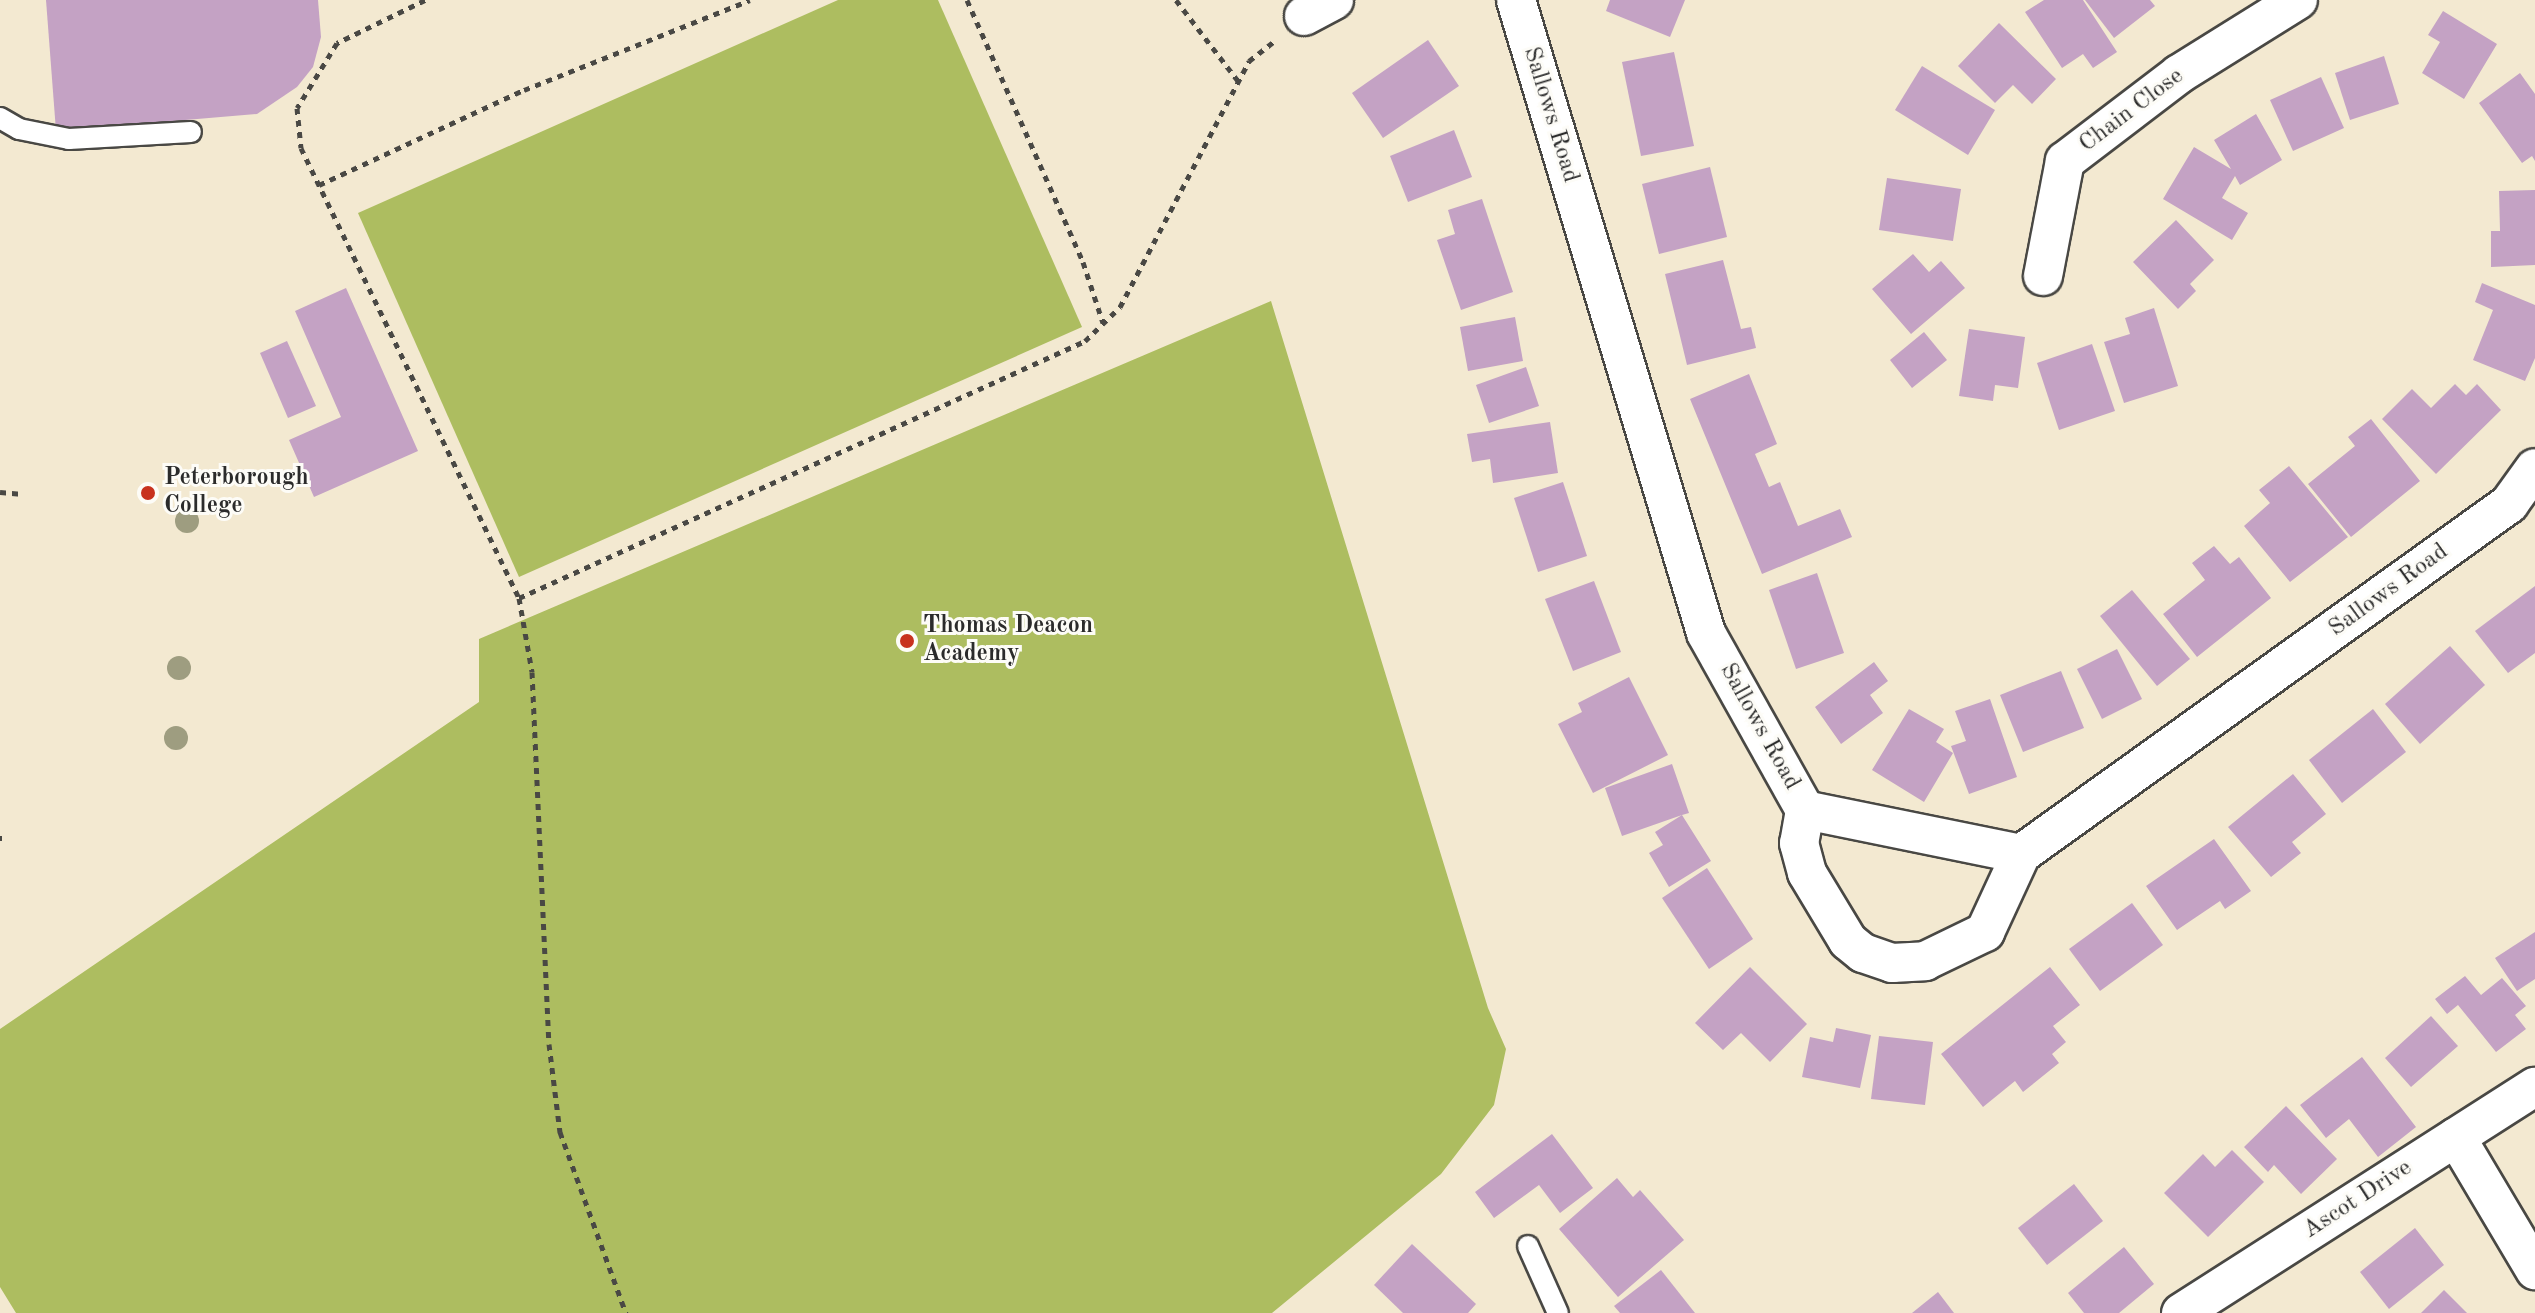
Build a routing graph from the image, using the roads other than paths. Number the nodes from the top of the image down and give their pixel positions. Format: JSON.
{"nodes":[{"id":1,"x":1516,"y":0,"type":"edge"},
{"id":2,"x":2298,"y":0,"type":"edge"},
{"id":3,"x":0,"y":118,"type":"edge"},
{"id":4,"x":191,"y":132,"type":"dead end"},
{"id":5,"x":2043,"y":276,"type":"dead end"},
{"id":6,"x":2535,"y":468,"type":"edge"},
{"id":7,"x":1805,"y":810,"type":"junction"},
{"id":8,"x":2021,"y":854,"type":"junction"},
{"id":9,"x":2535,"y":1087,"type":"edge"},
{"id":10,"x":2456,"y":1137,"type":"junction"},
{"id":11,"x":1528,"y":1246,"type":"dead end"},
{"id":12,"x":2535,"y":1270,"type":"edge"},
{"id":13,"x":1558,"y":1313,"type":"edge"},
{"id":14,"x":2181,"y":1313,"type":"edge"}],
"edges":[{"from":1,"to":7,"type":"street","name":"Sallows Road"},
{"from":2,"to":5,"type":"street","name":"Chain Close"},
{"from":3,"to":4,"type":"lane"},
{"from":6,"to":8,"type":"street","name":"Sallows Road"},
{"from":7,"to":8,"type":"street","name":"Sallows Road"},
{"from":7,"to":8,"type":"street"},
{"from":9,"to":10,"type":"street","name":"Ascot Drive"},
{"from":10,"to":12,"type":"street"},
{"from":10,"to":14,"type":"street","name":"Ascot Drive"},
{"from":11,"to":13,"type":"lane"}]}
